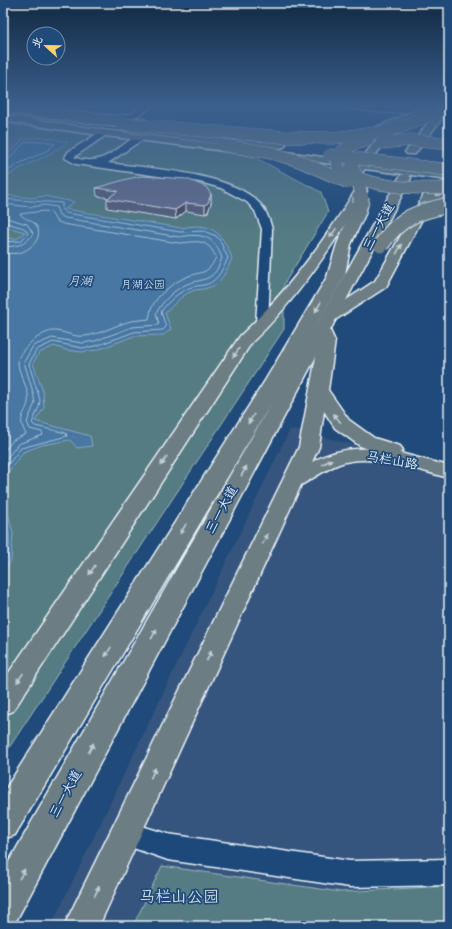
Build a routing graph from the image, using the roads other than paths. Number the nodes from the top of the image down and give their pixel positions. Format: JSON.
{"nodes":[{"id":1,"x":79,"y":149,"type":"edge"},
{"id":2,"x":117,"y":149,"type":"edge"},
{"id":3,"x":252,"y":149,"type":"edge"},
{"id":4,"x":266,"y":149,"type":"edge"},
{"id":5,"x":282,"y":149,"type":"edge"},
{"id":6,"x":287,"y":149,"type":"edge"},
{"id":7,"x":340,"y":149,"type":"edge"},
{"id":8,"x":344,"y":149,"type":"edge"},
{"id":9,"x":361,"y":149,"type":"edge"},
{"id":10,"x":374,"y":149,"type":"edge"},
{"id":11,"x":418,"y":149,"type":"edge"},
{"id":12,"x":419,"y":149,"type":"edge"},
{"id":13,"x":416,"y":153,"type":"junction"},
{"id":14,"x":370,"y":154,"type":"junction"},
{"id":15,"x":106,"y":163,"type":"junction"},
{"id":16,"x":359,"y":169,"type":"junction"},
{"id":17,"x":447,"y":176,"type":"edge"},
{"id":18,"x":449,"y":199,"type":"edge"},
{"id":19,"x":449,"y":205,"type":"edge"},
{"id":20,"x":332,"y":305,"type":"junction"},
{"id":21,"x":262,"y":324,"type":"junction"},
{"id":22,"x":318,"y":390,"type":"junction"},
{"id":23,"x":449,"y":464,"type":"edge"},
{"id":24,"x":449,"y":472,"type":"edge"},
{"id":25,"x":293,"y":481,"type":"junction"},
{"id":26,"x":3,"y":703,"type":"edge"},
{"id":27,"x":3,"y":823,"type":"edge"},
{"id":28,"x":125,"y":833,"type":"junction"},
{"id":29,"x":449,"y":872,"type":"edge"},
{"id":30,"x":3,"y":908,"type":"edge"},
{"id":31,"x":81,"y":926,"type":"edge"}],
"edges":[{"from":1,"to":15,"type":"street"},
{"from":2,"to":15,"type":"street"},
{"from":3,"to":18,"type":"highway","bridge":true},
{"from":4,"to":16,"type":"main road"},
{"from":5,"to":17,"type":"highway","bridge":true},
{"from":6,"to":17,"type":"highway","bridge":true},
{"from":7,"to":14,"type":"main road"},
{"from":8,"to":17,"type":"highway","bridge":true},
{"from":9,"to":20,"type":"highway","bridge":true},
{"from":10,"to":14,"type":"main road"},
{"from":11,"to":13,"type":"highway","name":"三一大道"},
{"from":12,"to":13,"type":"highway","name":"三一大道"},
{"from":13,"to":20,"type":"highway","name":"三一大道"},
{"from":14,"to":16,"type":"main road"},
{"from":14,"to":17,"type":"main road"},
{"from":15,"to":21,"type":"street"},
{"from":16,"to":17,"type":"main road"},
{"from":16,"to":21,"type":"main road","one_way":true},
{"from":20,"to":17,"type":"main road","one_way":true},
{"from":19,"to":20,"type":"highway","bridge":true},
{"from":20,"to":22,"type":"main road"},
{"from":20,"to":27,"type":"highway","name":"三一大道","one_way":true},
{"from":30,"to":20,"type":"highway","name":"三一大道","one_way":true},
{"from":21,"to":26,"type":"main road","one_way":true},
{"from":23,"to":22,"type":"main road","name":"马栏山路","one_way":true},
{"from":22,"to":25,"type":"main road"},
{"from":25,"to":24,"type":"main road","name":"马栏山路","one_way":true},
{"from":28,"to":25,"type":"main road","one_way":true},
{"from":28,"to":29,"type":"street"},
{"from":31,"to":28,"type":"main road","one_way":true}]}
